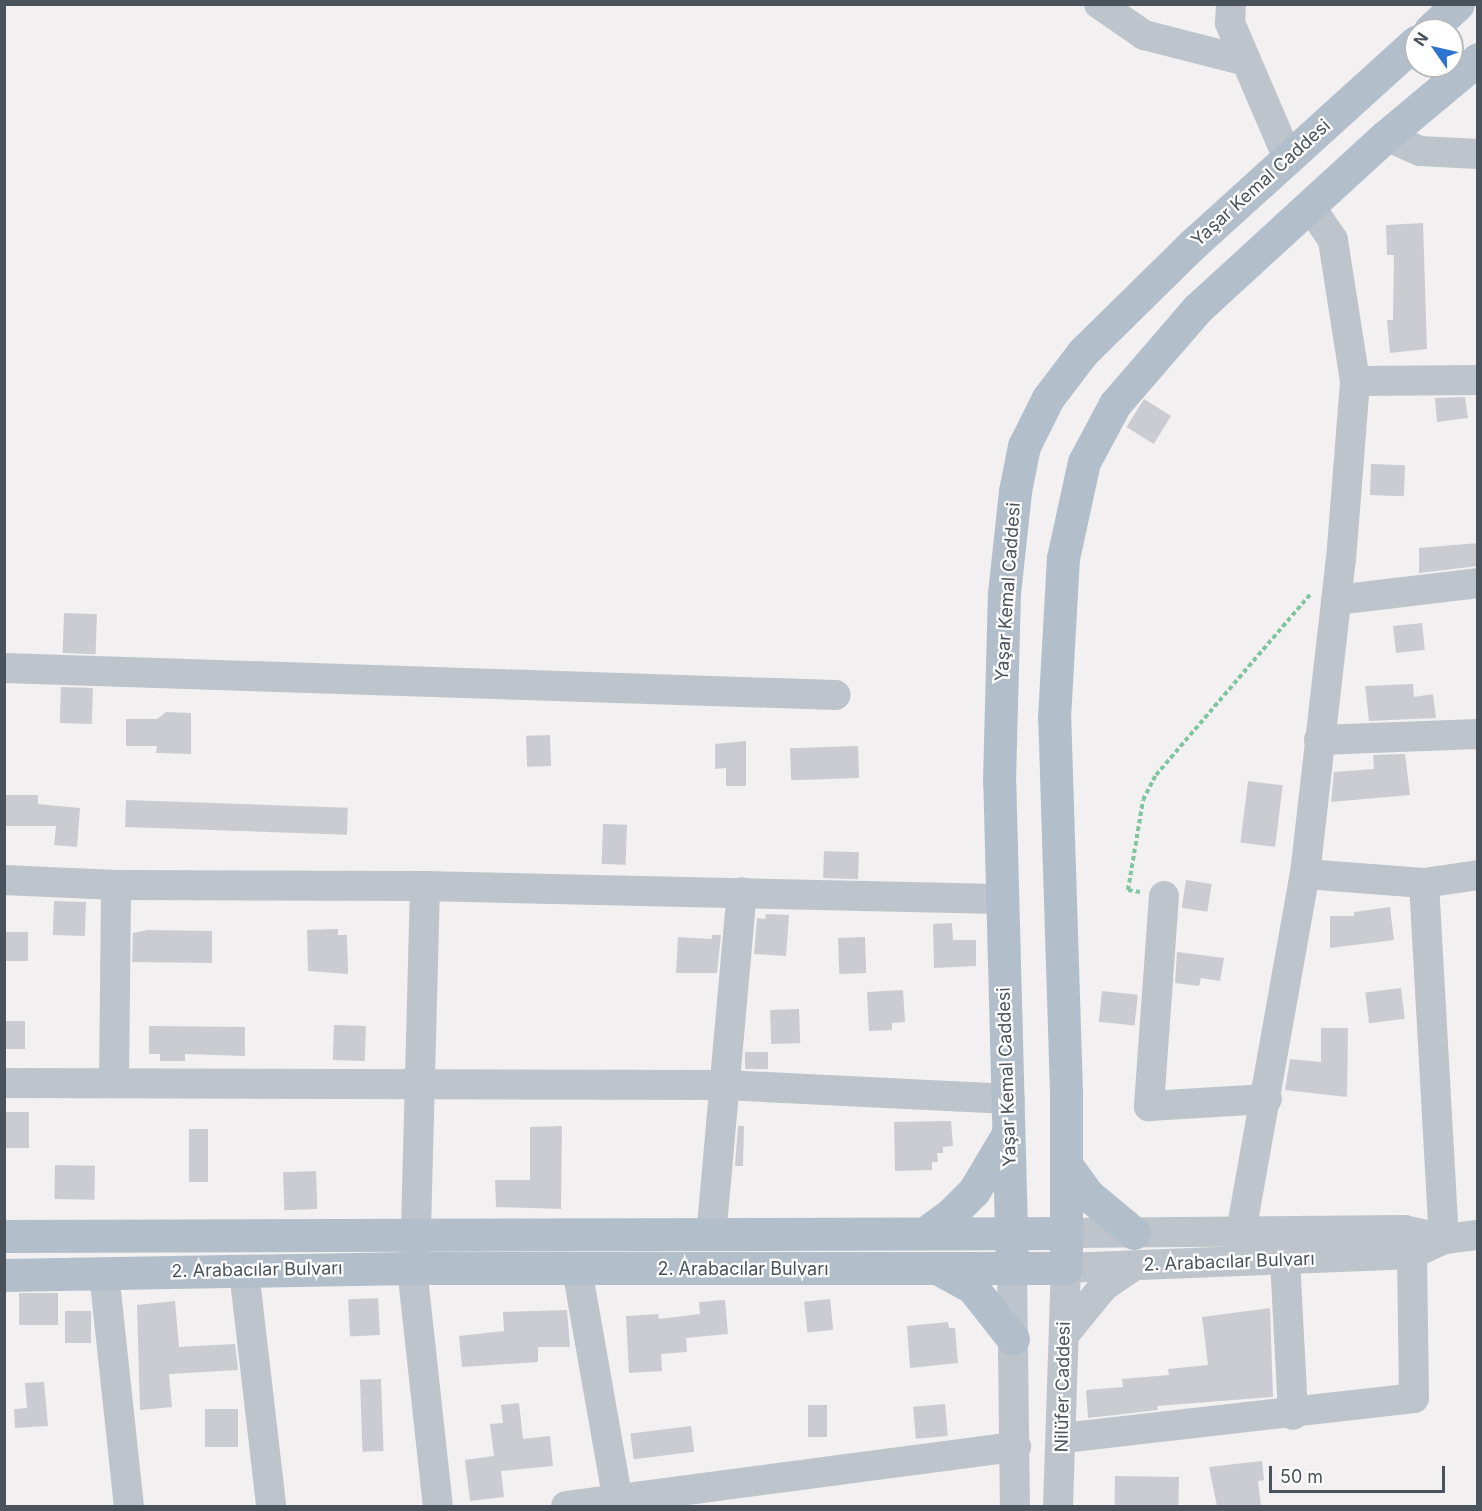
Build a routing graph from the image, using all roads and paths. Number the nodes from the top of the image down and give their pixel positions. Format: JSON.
{"nodes":[{"id":1,"x":1231,"y":4,"type":"edge"},
{"id":2,"x":1458,"y":4,"type":"edge"},
{"id":3,"x":1101,"y":6,"type":"edge"},
{"id":4,"x":1443,"y":18,"type":"edge"},
{"id":5,"x":1404,"y":53,"type":"edge"},
{"id":6,"x":1478,"y":59,"type":"edge"},
{"id":7,"x":1246,"y":61,"type":"junction"},
{"id":8,"x":1386,"y":136,"type":"junction"},
{"id":9,"x":1478,"y":154,"type":"edge"},
{"id":10,"x":1288,"y":158,"type":"junction"},
{"id":11,"x":1310,"y":205,"type":"junction"},
{"id":12,"x":1478,"y":380,"type":"edge"},
{"id":13,"x":1355,"y":381,"type":"junction"},
{"id":14,"x":1341,"y":560,"type":"junction"},
{"id":15,"x":1478,"y":583,"type":"edge"},
{"id":16,"x":1336,"y":600,"type":"junction"},
{"id":17,"x":4,"y":668,"type":"edge"},
{"id":18,"x":837,"y":695,"type":"dead end"},
{"id":19,"x":1478,"y":734,"type":"edge"},
{"id":20,"x":1319,"y":740,"type":"junction"},
{"id":21,"x":1305,"y":874,"type":"junction"},
{"id":22,"x":1478,"y":875,"type":"edge"},
{"id":23,"x":4,"y":880,"type":"edge"},
{"id":24,"x":1424,"y":884,"type":"junction"},
{"id":25,"x":116,"y":885,"type":"junction"},
{"id":26,"x":425,"y":886,"type":"junction"},
{"id":27,"x":742,"y":892,"type":"junction"},
{"id":28,"x":1164,"y":896,"type":"joint"},
{"id":29,"x":1000,"y":899,"type":"junction"},
{"id":30,"x":4,"y":1083,"type":"edge"},
{"id":31,"x":114,"y":1083,"type":"junction"},
{"id":32,"x":724,"y":1085,"type":"junction"},
{"id":33,"x":421,"y":1087,"type":"junction"},
{"id":34,"x":1267,"y":1100,"type":"junction"},
{"id":35,"x":1010,"y":1114,"type":"junction"},
{"id":36,"x":1067,"y":1166,"type":"junction"},
{"id":37,"x":712,"y":1226,"type":"dead end"},
{"id":38,"x":1011,"y":1232,"type":"junction"},
{"id":39,"x":1240,"y":1232,"type":"junction"},
{"id":40,"x":925,"y":1233,"type":"junction"},
{"id":41,"x":1067,"y":1233,"type":"junction"},
{"id":42,"x":1134,"y":1233,"type":"junction"},
{"id":43,"x":1478,"y":1235,"type":"edge"},
{"id":44,"x":4,"y":1236,"type":"edge"},
{"id":45,"x":1444,"y":1239,"type":"junction"},
{"id":46,"x":414,"y":1252,"type":"junction"},
{"id":47,"x":1412,"y":1254,"type":"junction"},
{"id":48,"x":1285,"y":1260,"type":"junction"},
{"id":49,"x":1134,"y":1266,"type":"junction"},
{"id":50,"x":1012,"y":1268,"type":"junction"},
{"id":51,"x":1066,"y":1268,"type":"junction"},
{"id":52,"x":577,"y":1269,"type":"junction"},
{"id":53,"x":938,"y":1269,"type":"junction"},
{"id":54,"x":244,"y":1271,"type":"junction"},
{"id":55,"x":104,"y":1273,"type":"junction"},
{"id":56,"x":4,"y":1275,"type":"edge"},
{"id":57,"x":1064,"y":1335,"type":"junction"},
{"id":58,"x":1013,"y":1339,"type":"junction"},
{"id":59,"x":1293,"y":1415,"type":"junction"},
{"id":60,"x":1063,"y":1438,"type":"junction"},
{"id":61,"x":1016,"y":1447,"type":"junction"},
{"id":62,"x":619,"y":1502,"type":"edge"},
{"id":63,"x":129,"y":1506,"type":"edge"},
{"id":64,"x":271,"y":1506,"type":"edge"},
{"id":65,"x":438,"y":1506,"type":"edge"},
{"id":66,"x":566,"y":1506,"type":"edge"},
{"id":67,"x":1014,"y":1506,"type":"edge"},
{"id":68,"x":1058,"y":1506,"type":"edge"}],
"edges":[{"from":1,"to":7,"type":"street"},
{"from":2,"to":4,"type":"main road"},
{"from":3,"to":7,"type":"street"},
{"from":5,"to":10,"type":"main road","name":"Yaşar Kemal Caddesi"},
{"from":6,"to":8,"type":"main road"},
{"from":7,"to":10,"type":"street"},
{"from":8,"to":9,"type":"street"},
{"from":8,"to":11,"type":"main road"},
{"from":10,"to":29,"type":"main road","name":"Yaşar Kemal Caddesi"},
{"from":11,"to":13,"type":"street"},
{"from":11,"to":36,"type":"main road"},
{"from":12,"to":13,"type":"street"},
{"from":13,"to":14,"type":"street"},
{"from":14,"to":16,"type":"street"},
{"from":14,"to":28,"type":"path"},
{"from":15,"to":16,"type":"street"},
{"from":16,"to":20,"type":"street"},
{"from":17,"to":18,"type":"street"},
{"from":19,"to":20,"type":"street"},
{"from":20,"to":21,"type":"street"},
{"from":21,"to":24,"type":"street"},
{"from":21,"to":34,"type":"street"},
{"from":22,"to":24,"type":"street"},
{"from":23,"to":25,"type":"street"},
{"from":24,"to":45,"type":"street"},
{"from":25,"to":26,"type":"street"},
{"from":25,"to":31,"type":"street"},
{"from":26,"to":27,"type":"street"},
{"from":26,"to":33,"type":"street"},
{"from":27,"to":29,"type":"street"},
{"from":27,"to":32,"type":"street"},
{"from":28,"to":34,"type":"street"},
{"from":29,"to":35,"type":"main road","name":"Yaşar Kemal Caddesi"},
{"from":30,"to":31,"type":"street"},
{"from":31,"to":33,"type":"street"},
{"from":32,"to":33,"type":"street"},
{"from":32,"to":35,"type":"street"},
{"from":32,"to":37,"type":"street"},
{"from":33,"to":46,"type":"street"},
{"from":34,"to":39,"type":"street"},
{"from":35,"to":38,"type":"main road","name":"Yaşar Kemal Caddesi"},
{"from":35,"to":40,"type":"main road"},
{"from":36,"to":41,"type":"main road"},
{"from":36,"to":42,"type":"main road"},
{"from":38,"to":40,"type":"main road"},
{"from":38,"to":41,"type":"main road"},
{"from":38,"to":50,"type":"main road","name":"Yaşar Kemal Caddesi"},
{"from":39,"to":42,"type":"street"},
{"from":39,"to":45,"type":"street"},
{"from":40,"to":46,"type":"main road"},
{"from":41,"to":42,"type":"street"},
{"from":41,"to":51,"type":"main road"},
{"from":43,"to":45,"type":"street","name":"2. Arabacılar Bulvarı"},
{"from":44,"to":46,"type":"main road"},
{"from":45,"to":47,"type":"street","name":"2. Arabacılar Bulvarı"},
{"from":46,"to":52,"type":"main road","name":"2. Arabacılar Bulvarı"},
{"from":46,"to":54,"type":"main road","name":"2. Arabacılar Bulvarı"},
{"from":46,"to":65,"type":"street"},
{"from":47,"to":48,"type":"street","name":"2. Arabacılar Bulvarı"},
{"from":47,"to":59,"type":"street"},
{"from":48,"to":49,"type":"street","name":"2. Arabacılar Bulvarı"},
{"from":48,"to":59,"type":"street"},
{"from":49,"to":51,"type":"street","name":"2. Arabacılar Bulvarı"},
{"from":49,"to":57,"type":"street"},
{"from":50,"to":51,"type":"main road","name":"2. Arabacılar Bulvarı"},
{"from":50,"to":53,"type":"main road","name":"2. Arabacılar Bulvarı"},
{"from":50,"to":58,"type":"street"},
{"from":51,"to":57,"type":"street","name":"Nilüfer Caddesi"},
{"from":52,"to":53,"type":"main road","name":"2. Arabacılar Bulvarı"},
{"from":52,"to":62,"type":"street"},
{"from":53,"to":58,"type":"main road"},
{"from":54,"to":55,"type":"main road","name":"2. Arabacılar Bulvarı"},
{"from":54,"to":64,"type":"street"},
{"from":55,"to":56,"type":"main road","name":"2. Arabacılar Bulvarı"},
{"from":55,"to":63,"type":"street"},
{"from":57,"to":60,"type":"street","name":"Nilüfer Caddesi"},
{"from":58,"to":61,"type":"street"},
{"from":59,"to":60,"type":"street"},
{"from":60,"to":68,"type":"street","name":"Nilüfer Caddesi"},
{"from":61,"to":62,"type":"street"},
{"from":61,"to":67,"type":"street"},
{"from":62,"to":66,"type":"street"}]}
